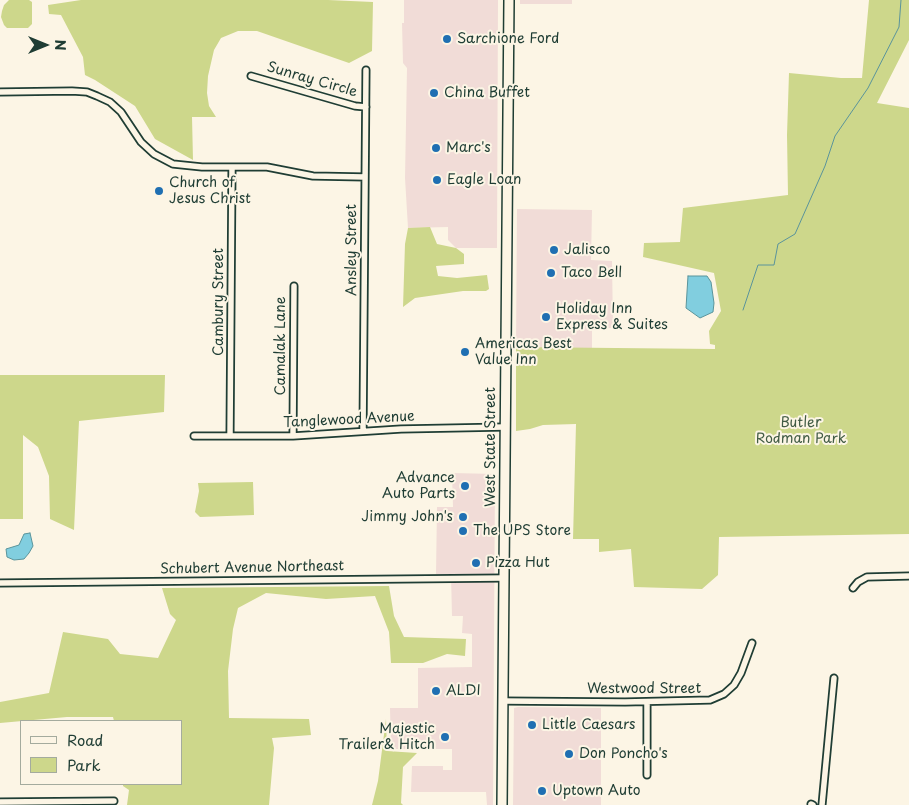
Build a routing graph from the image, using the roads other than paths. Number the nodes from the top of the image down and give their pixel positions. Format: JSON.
{"nodes":[{"id":1,"x":508,"y":0,"type":"edge"},
{"id":2,"x":366,"y":70,"type":"dead end"},
{"id":3,"x":251,"y":76,"type":"dead end"},
{"id":4,"x":0,"y":92,"type":"edge"},
{"id":5,"x":366,"y":107,"type":"junction"},
{"id":6,"x":232,"y":167,"type":"junction"},
{"id":7,"x":365,"y":177,"type":"junction"},
{"id":8,"x":294,"y":286,"type":"dead end"},
{"id":9,"x":505,"y":427,"type":"junction"},
{"id":10,"x":363,"y":431,"type":"junction"},
{"id":11,"x":194,"y":436,"type":"dead end"},
{"id":12,"x":230,"y":436,"type":"junction"},
{"id":13,"x":293,"y":436,"type":"junction"},
{"id":14,"x":909,"y":576,"type":"edge"},
{"id":15,"x":504,"y":578,"type":"junction"},
{"id":16,"x":0,"y":582,"type":"edge"},
{"id":17,"x":853,"y":588,"type":"dead end"},
{"id":18,"x":752,"y":643,"type":"dead end"},
{"id":19,"x":834,"y":678,"type":"dead end"},
{"id":20,"x":503,"y":701,"type":"junction"},
{"id":21,"x":646,"y":702,"type":"junction"},
{"id":22,"x":647,"y":775,"type":"dead end"},
{"id":23,"x":114,"y":801,"type":"dead end"},
{"id":24,"x":0,"y":802,"type":"edge"},
{"id":25,"x":502,"y":805,"type":"edge"},
{"id":26,"x":822,"y":805,"type":"edge"}],
"edges":[{"from":1,"to":9,"type":"highway","name":"West State Street"},
{"from":2,"to":5,"type":"street","name":"Ansley Street"},
{"from":3,"to":5,"type":"street","name":"Sunray Circle"},
{"from":4,"to":6,"type":"street"},
{"from":5,"to":7,"type":"street","name":"Ansley Street"},
{"from":6,"to":7,"type":"street"},
{"from":6,"to":12,"type":"street","name":"Cambury Street"},
{"from":7,"to":10,"type":"street","name":"Ansley Street"},
{"from":8,"to":13,"type":"street","name":"Camalak Lane"},
{"from":9,"to":10,"type":"street","name":"Tanglewood Avenue"},
{"from":9,"to":15,"type":"highway","name":"West State Street"},
{"from":10,"to":13,"type":"street","name":"Tanglewood Avenue"},
{"from":11,"to":12,"type":"street","name":"Tanglewood Avenue"},
{"from":12,"to":13,"type":"street","name":"Tanglewood Avenue"},
{"from":14,"to":17,"type":"street"},
{"from":15,"to":16,"type":"street","name":"Schubert Avenue Northeast"},
{"from":15,"to":20,"type":"highway","name":"West State Street"},
{"from":18,"to":21,"type":"street","name":"Westwood Street"},
{"from":19,"to":26,"type":"street"},
{"from":20,"to":21,"type":"street","name":"Westwood Street"},
{"from":20,"to":25,"type":"highway","name":"West State Street"},
{"from":21,"to":22,"type":"street"},
{"from":23,"to":24,"type":"street"}]}
